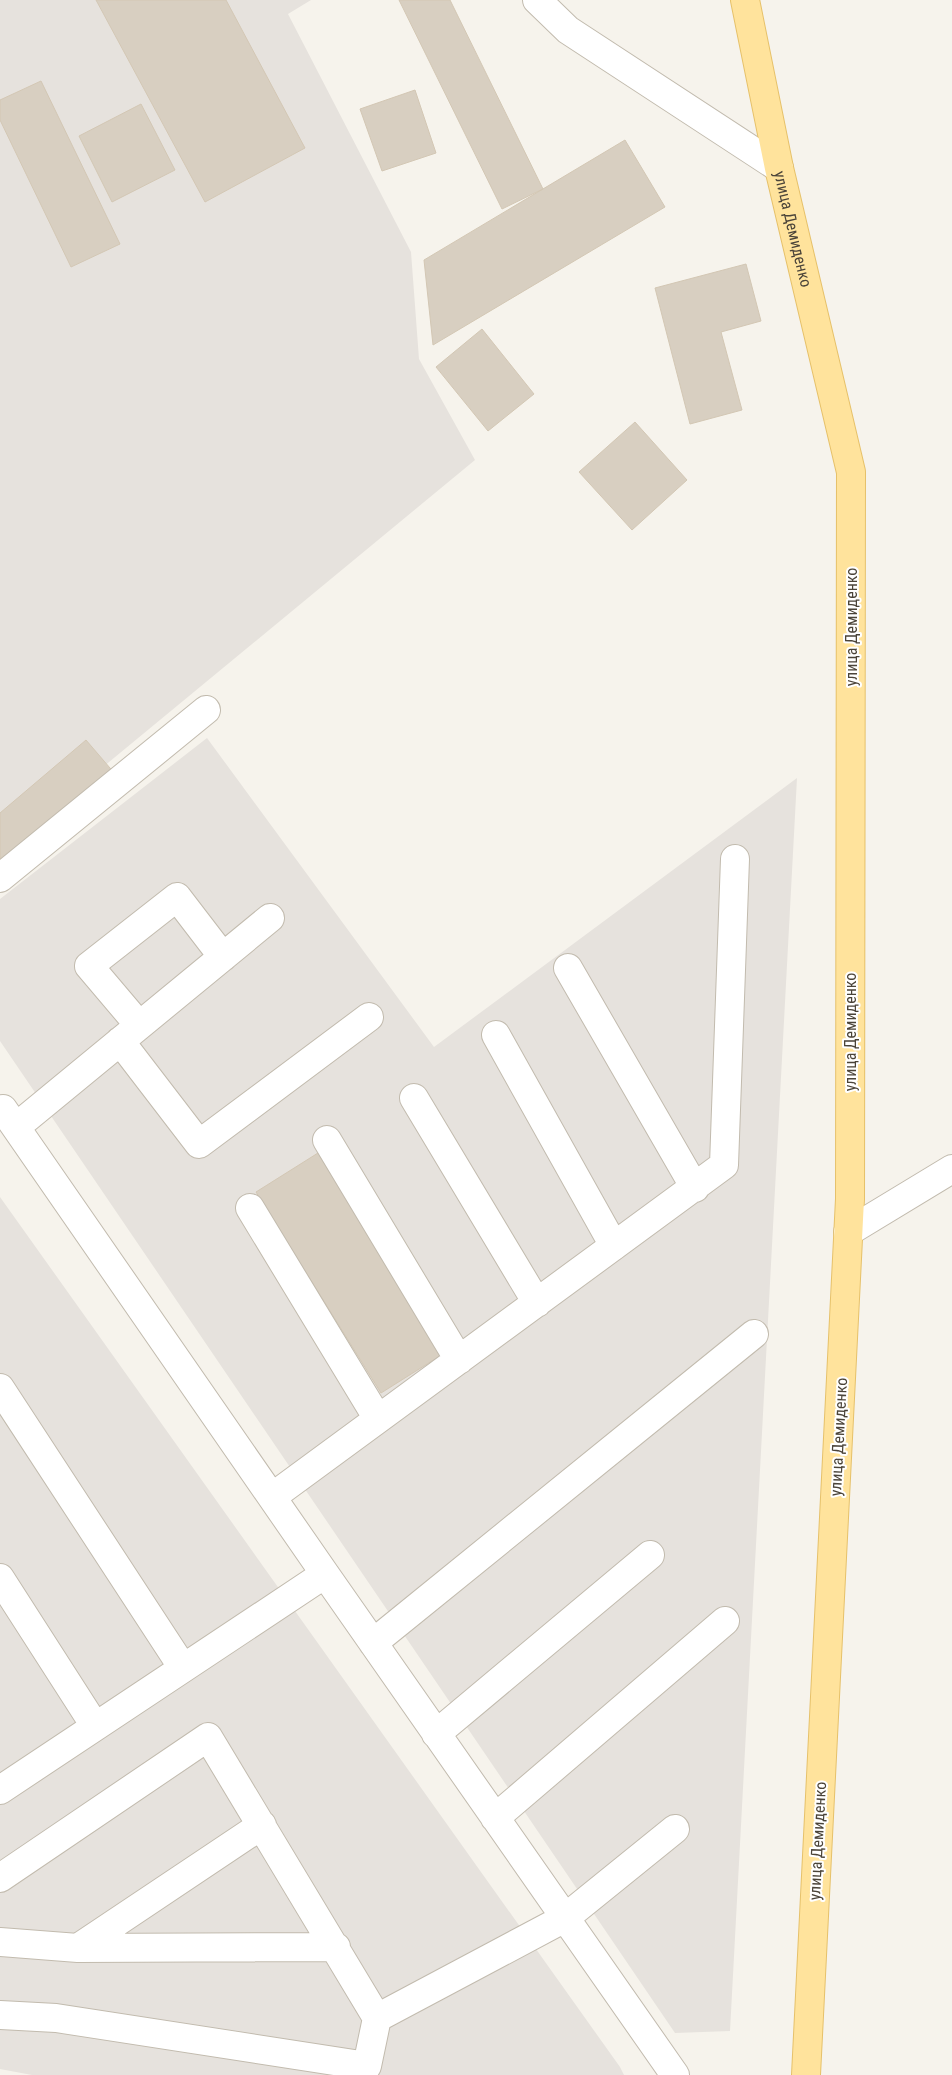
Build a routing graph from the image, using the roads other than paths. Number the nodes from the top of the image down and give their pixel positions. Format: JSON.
{"nodes":[{"id":1,"x":537,"y":0,"type":"edge"},
{"id":2,"x":744,"y":0,"type":"edge"},
{"id":3,"x":779,"y":168,"type":"junction"},
{"id":4,"x":206,"y":710,"type":"dead end"},
{"id":5,"x":735,"y":859,"type":"dead end"},
{"id":6,"x":0,"y":878,"type":"edge"},
{"id":7,"x":270,"y":918,"type":"dead end"},
{"id":8,"x":223,"y":956,"type":"junction"},
{"id":9,"x":568,"y":968,"type":"dead end"},
{"id":10,"x":370,"y":1017,"type":"dead end"},
{"id":11,"x":130,"y":1033,"type":"junction"},
{"id":12,"x":496,"y":1035,"type":"dead end"},
{"id":13,"x":414,"y":1098,"type":"dead end"},
{"id":14,"x":5,"y":1113,"type":"edge"},
{"id":15,"x":327,"y":1140,"type":"dead end"},
{"id":16,"x":952,"y":1168,"type":"edge"},
{"id":17,"x":694,"y":1188,"type":"junction"},
{"id":18,"x":250,"y":1208,"type":"dead end"},
{"id":19,"x":848,"y":1232,"type":"junction"},
{"id":20,"x":614,"y":1246,"type":"junction"},
{"id":21,"x":537,"y":1303,"type":"junction"},
{"id":22,"x":754,"y":1334,"type":"dead end"},
{"id":23,"x":459,"y":1360,"type":"junction"},
{"id":24,"x":0,"y":1388,"type":"edge"},
{"id":25,"x":378,"y":1419,"type":"junction"},
{"id":26,"x":272,"y":1497,"type":"junction"},
{"id":27,"x":650,"y":1555,"type":"dead end"},
{"id":28,"x":324,"y":1574,"type":"junction"},
{"id":29,"x":0,"y":1578,"type":"edge"},
{"id":30,"x":724,"y":1621,"type":"dead end"},
{"id":31,"x":373,"y":1643,"type":"junction"},
{"id":32,"x":183,"y":1668,"type":"junction"},
{"id":33,"x":95,"y":1726,"type":"junction"},
{"id":34,"x":436,"y":1734,"type":"junction"},
{"id":35,"x":3,"y":1782,"type":"edge"},
{"id":36,"x":495,"y":1818,"type":"junction"},
{"id":37,"x":262,"y":1825,"type":"junction"},
{"id":38,"x":675,"y":1829,"type":"dead end"},
{"id":39,"x":0,"y":1878,"type":"edge"},
{"id":40,"x":565,"y":1918,"type":"junction"},
{"id":41,"x":0,"y":1942,"type":"edge"},
{"id":42,"x":336,"y":1947,"type":"junction"},
{"id":43,"x":78,"y":1948,"type":"junction"},
{"id":44,"x":0,"y":2016,"type":"edge"},
{"id":45,"x":377,"y":2018,"type":"junction"},
{"id":46,"x":674,"y":2075,"type":"edge"},
{"id":47,"x":806,"y":2075,"type":"edge"}],
"edges":[{"from":1,"to":3,"type":"lane"},
{"from":2,"to":3,"type":"main road","name":"улица Демиденко"},
{"from":3,"to":19,"type":"main road","name":"улица Демиденко"},
{"from":4,"to":6,"type":"lane"},
{"from":5,"to":17,"type":"lane"},
{"from":7,"to":8,"type":"lane"},
{"from":8,"to":11,"type":"lane"},
{"from":8,"to":11,"type":"lane"},
{"from":9,"to":17,"type":"lane"},
{"from":10,"to":11,"type":"lane"},
{"from":11,"to":14,"type":"lane"},
{"from":12,"to":20,"type":"lane"},
{"from":13,"to":21,"type":"lane"},
{"from":14,"to":26,"type":"lane"},
{"from":15,"to":23,"type":"lane"},
{"from":16,"to":19,"type":"lane"},
{"from":17,"to":20,"type":"lane"},
{"from":18,"to":25,"type":"lane"},
{"from":19,"to":47,"type":"main road","name":"улица Демиденко"},
{"from":20,"to":21,"type":"lane"},
{"from":21,"to":23,"type":"lane"},
{"from":22,"to":31,"type":"lane"},
{"from":23,"to":25,"type":"lane"},
{"from":24,"to":32,"type":"lane"},
{"from":25,"to":26,"type":"lane"},
{"from":26,"to":28,"type":"lane"},
{"from":27,"to":34,"type":"lane"},
{"from":28,"to":31,"type":"lane"},
{"from":28,"to":32,"type":"lane"},
{"from":29,"to":33,"type":"lane"},
{"from":30,"to":36,"type":"lane"},
{"from":31,"to":34,"type":"lane"},
{"from":32,"to":33,"type":"lane"},
{"from":33,"to":35,"type":"lane"},
{"from":34,"to":36,"type":"lane"},
{"from":36,"to":40,"type":"lane"},
{"from":37,"to":39,"type":"lane"},
{"from":37,"to":42,"type":"lane"},
{"from":37,"to":43,"type":"lane"},
{"from":38,"to":40,"type":"lane"},
{"from":40,"to":45,"type":"lane"},
{"from":40,"to":46,"type":"lane"},
{"from":41,"to":43,"type":"lane"},
{"from":42,"to":43,"type":"lane"},
{"from":42,"to":45,"type":"lane"},
{"from":44,"to":45,"type":"lane"}]}
